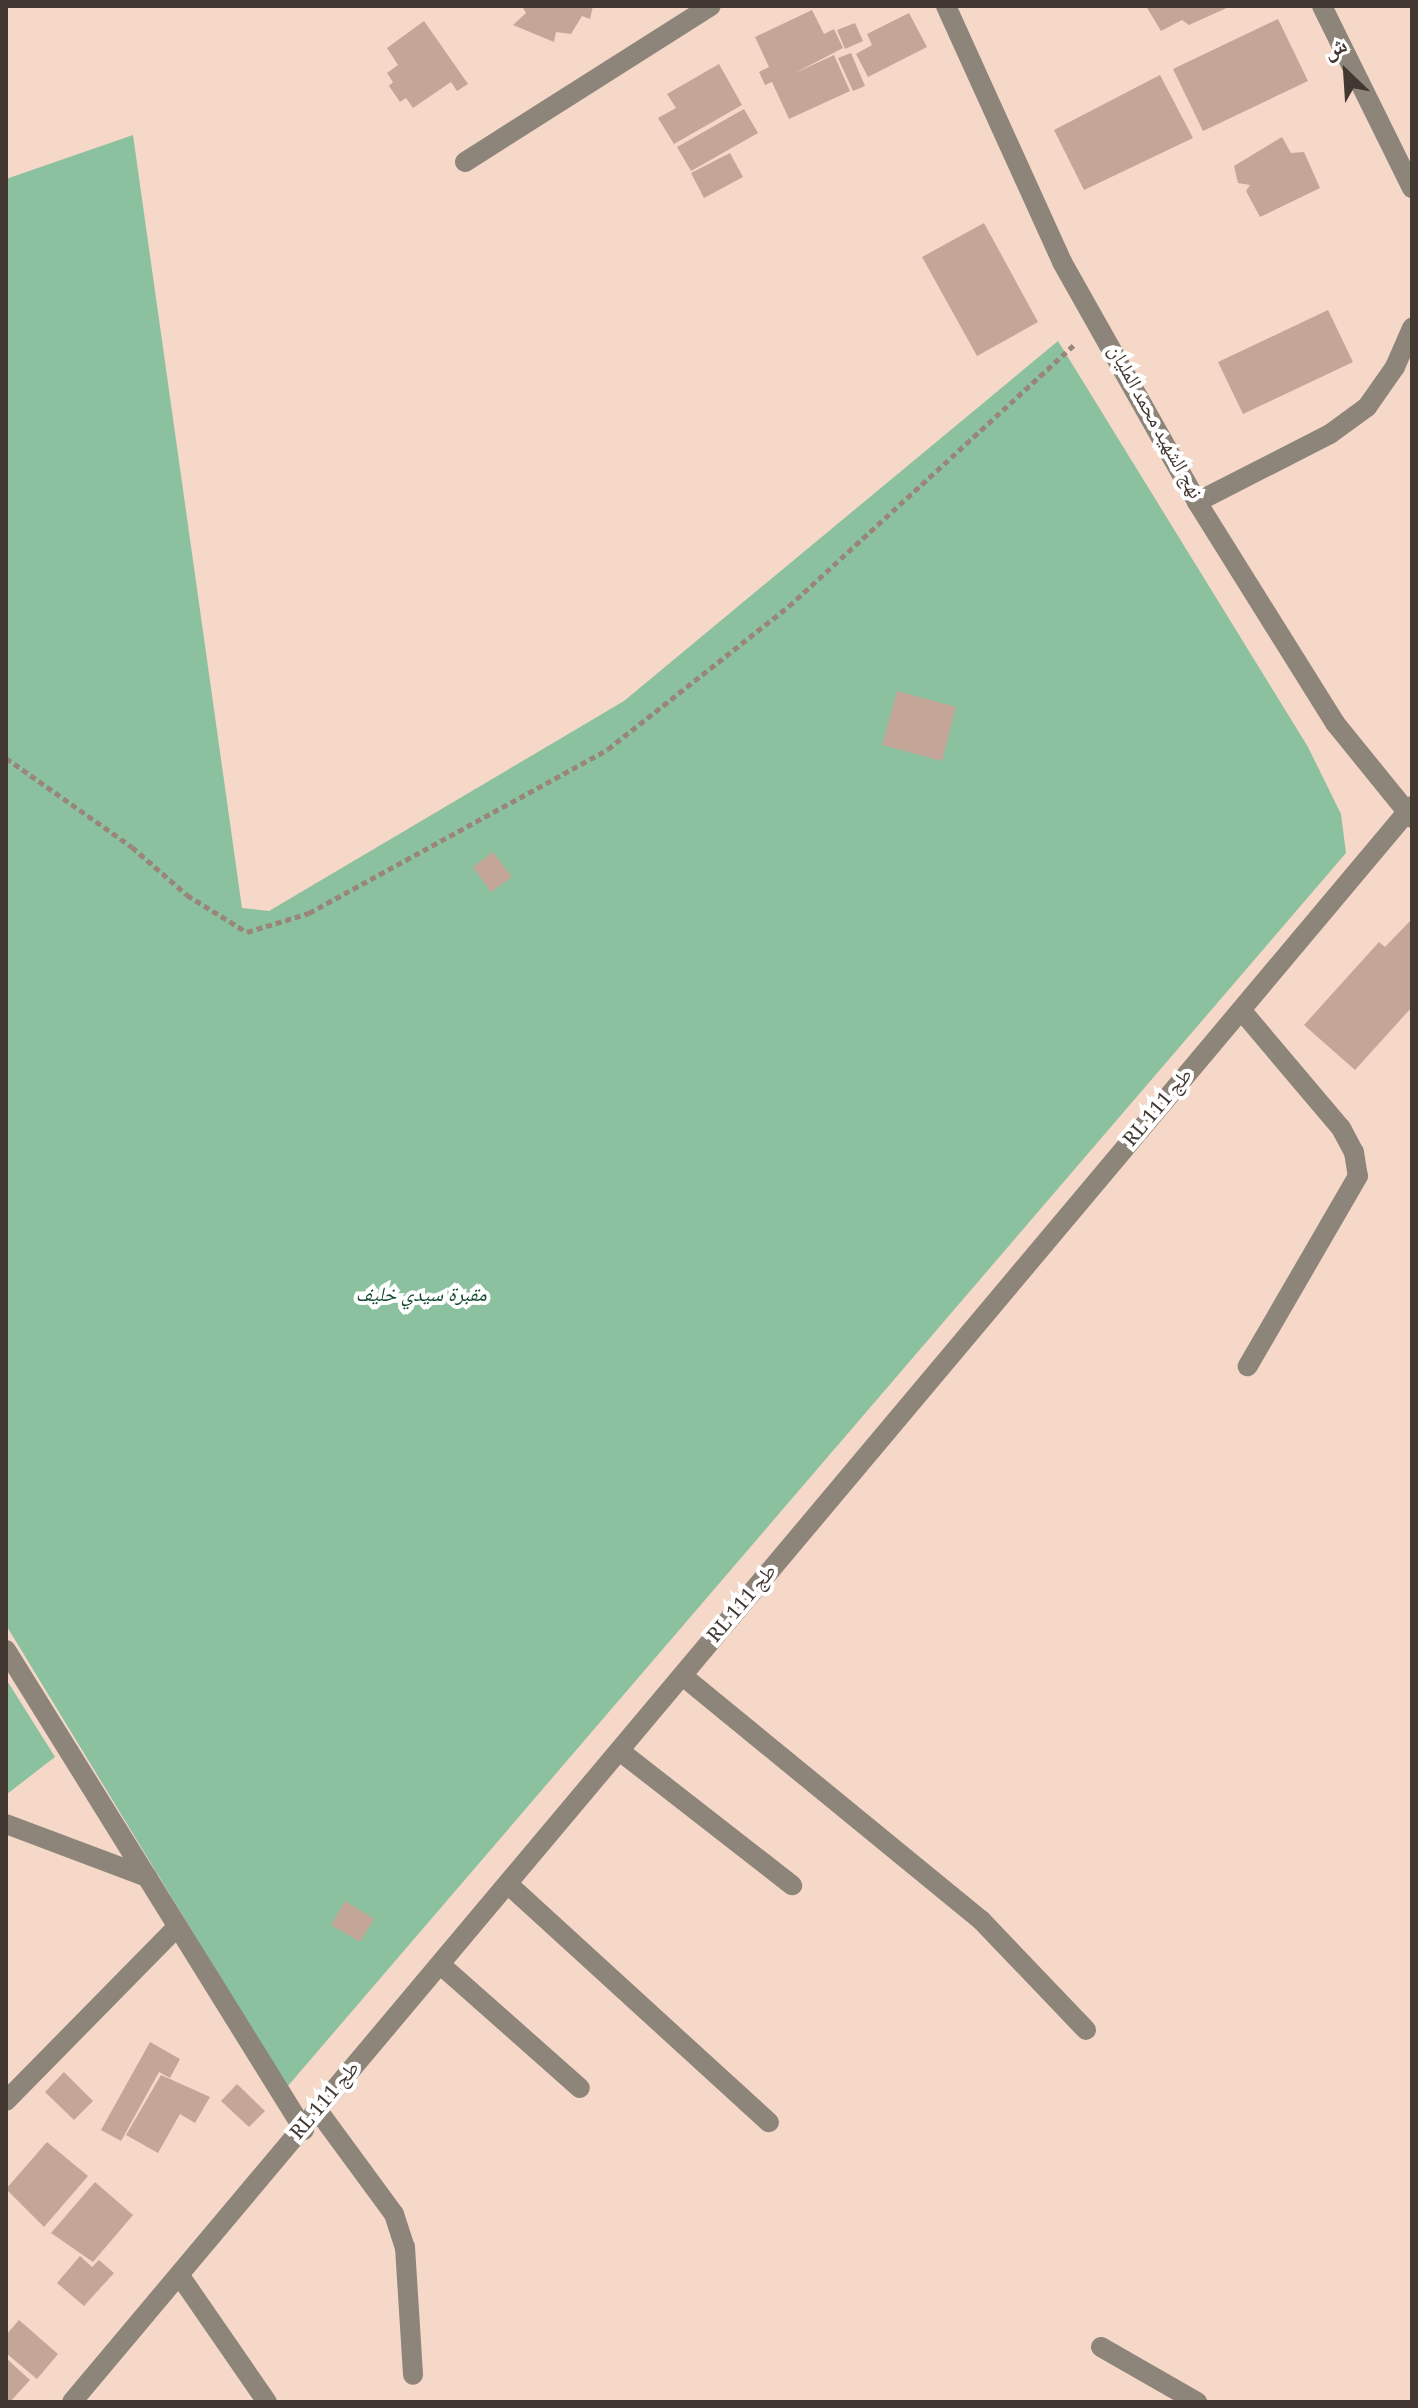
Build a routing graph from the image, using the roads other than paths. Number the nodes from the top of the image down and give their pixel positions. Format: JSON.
{"nodes":[{"id":1,"x":711,"y":6,"type":"edge"},
{"id":2,"x":946,"y":6,"type":"edge"},
{"id":3,"x":1322,"y":6,"type":"edge"},
{"id":4,"x":465,"y":162,"type":"dead end"},
{"id":5,"x":1412,"y":188,"type":"edge"},
{"id":6,"x":1412,"y":328,"type":"edge"},
{"id":7,"x":1197,"y":502,"type":"junction"},
{"id":8,"x":1411,"y":812,"type":"edge"},
{"id":9,"x":1242,"y":1011,"type":"junction"},
{"id":10,"x":1248,"y":1366,"type":"dead end"},
{"id":11,"x":6,"y":1650,"type":"edge"},
{"id":12,"x":684,"y":1677,"type":"junction"},
{"id":13,"x":621,"y":1752,"type":"junction"},
{"id":14,"x":6,"y":1824,"type":"edge"},
{"id":15,"x":147,"y":1877,"type":"junction"},
{"id":16,"x":509,"y":1885,"type":"junction"},
{"id":17,"x":792,"y":1885,"type":"dead end"},
{"id":18,"x":177,"y":1927,"type":"junction"},
{"id":19,"x":442,"y":1966,"type":"junction"},
{"id":20,"x":1086,"y":2030,"type":"dead end"},
{"id":21,"x":580,"y":2088,"type":"dead end"},
{"id":22,"x":6,"y":2101,"type":"edge"},
{"id":23,"x":319,"y":2112,"type":"junction"},
{"id":24,"x":769,"y":2122,"type":"dead end"},
{"id":25,"x":304,"y":2130,"type":"junction"},
{"id":26,"x":180,"y":2276,"type":"junction"},
{"id":27,"x":1101,"y":2347,"type":"dead end"},
{"id":28,"x":413,"y":2375,"type":"dead end"},
{"id":29,"x":72,"y":2402,"type":"edge"},
{"id":30,"x":267,"y":2402,"type":"edge"},
{"id":31,"x":1197,"y":2402,"type":"edge"}],
"edges":[{"from":1,"to":4,"type":"street"},
{"from":2,"to":7,"type":"street","name":"نهج الشهيد محمد المليان"},
{"from":3,"to":5,"type":"street"},
{"from":6,"to":7,"type":"street"},
{"from":7,"to":8,"type":"street","name":"نهج الشهيد محمد المليان"},
{"from":8,"to":9,"type":"street","name":"RL طج 111"},
{"from":9,"to":10,"type":"street"},
{"from":9,"to":12,"type":"street","name":"RL طج 111"},
{"from":11,"to":15,"type":"street"},
{"from":12,"to":13,"type":"street","name":"RL طج 111"},
{"from":12,"to":20,"type":"street"},
{"from":13,"to":16,"type":"street","name":"RL طج 111"},
{"from":13,"to":17,"type":"street"},
{"from":14,"to":15,"type":"street"},
{"from":15,"to":18,"type":"street"},
{"from":16,"to":19,"type":"street","name":"RL طج 111"},
{"from":16,"to":24,"type":"street"},
{"from":18,"to":22,"type":"street"},
{"from":18,"to":25,"type":"street"},
{"from":19,"to":21,"type":"street"},
{"from":19,"to":23,"type":"street","name":"RL طج 111"},
{"from":23,"to":25,"type":"street","name":"RL طج 111"},
{"from":23,"to":28,"type":"street"},
{"from":25,"to":26,"type":"street","name":"RL طج 111"},
{"from":26,"to":29,"type":"street","name":"RL طج 111"},
{"from":26,"to":30,"type":"street"},
{"from":27,"to":31,"type":"street"}]}
